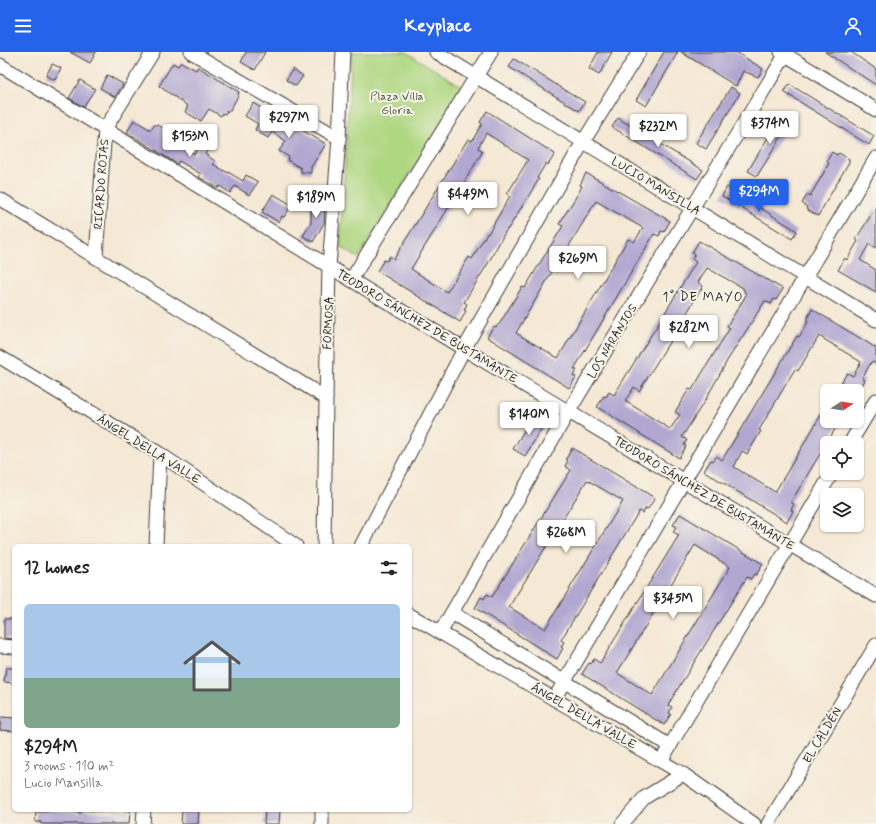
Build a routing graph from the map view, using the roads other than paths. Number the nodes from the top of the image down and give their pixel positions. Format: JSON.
{"nodes":[{"id":1,"x":153,"y":52,"type":"edge"},
{"id":2,"x":192,"y":52,"type":"edge"},
{"id":3,"x":344,"y":52,"type":"edge"},
{"id":4,"x":436,"y":52,"type":"edge"},
{"id":5,"x":491,"y":52,"type":"edge"},
{"id":6,"x":639,"y":52,"type":"edge"},
{"id":7,"x":785,"y":53,"type":"edge"},
{"id":8,"x":0,"y":65,"type":"edge"},
{"id":9,"x":476,"y":76,"type":"junction"},
{"id":10,"x":876,"y":110,"type":"edge"},
{"id":11,"x":105,"y":129,"type":"junction"},
{"id":12,"x":339,"y":138,"type":"junction"},
{"id":13,"x":583,"y":142,"type":"junction"},
{"id":14,"x":876,"y":158,"type":"edge"},
{"id":15,"x":0,"y":199,"type":"edge"},
{"id":16,"x":692,"y":208,"type":"junction"},
{"id":17,"x":96,"y":257,"type":"junction"},
{"id":18,"x":329,"y":267,"type":"junction"},
{"id":19,"x":805,"y":277,"type":"junction"},
{"id":20,"x":351,"y":280,"type":"junction"},
{"id":21,"x":876,"y":320,"type":"edge"},
{"id":22,"x":464,"y":349,"type":"junction"},
{"id":23,"x":0,"y":357,"type":"edge"},
{"id":24,"x":326,"y":398,"type":"junction"},
{"id":25,"x":876,"y":400,"type":"edge"},
{"id":26,"x":569,"y":411,"type":"junction"},
{"id":27,"x":854,"y":436,"type":"edge"},
{"id":28,"x":160,"y":454,"type":"junction"},
{"id":29,"x":684,"y":480,"type":"junction"},
{"id":30,"x":828,"y":480,"type":"edge"},
{"id":31,"x":156,"y":544,"type":"edge"},
{"id":32,"x":293,"y":544,"type":"edge"},
{"id":33,"x":324,"y":544,"type":"edge"},
{"id":34,"x":362,"y":544,"type":"edge"},
{"id":35,"x":789,"y":544,"type":"junction"},
{"id":36,"x":876,"y":596,"type":"edge"},
{"id":37,"x":452,"y":613,"type":"junction"},
{"id":38,"x":412,"y":616,"type":"edge"},
{"id":39,"x":440,"y":633,"type":"junction"},
{"id":40,"x":876,"y":645,"type":"edge"},
{"id":41,"x":0,"y":646,"type":"edge"},
{"id":42,"x":12,"y":647,"type":"edge"},
{"id":43,"x":564,"y":682,"type":"junction"},
{"id":44,"x":554,"y":699,"type":"junction"},
{"id":45,"x":670,"y":746,"type":"junction"},
{"id":46,"x":661,"y":761,"type":"junction"},
{"id":47,"x":682,"y":774,"type":"junction"},
{"id":48,"x":144,"y":812,"type":"edge"},
{"id":49,"x":322,"y":812,"type":"edge"},
{"id":50,"x":143,"y":824,"type":"edge"},
{"id":51,"x":322,"y":824,"type":"edge"},
{"id":52,"x":622,"y":824,"type":"edge"},
{"id":53,"x":754,"y":824,"type":"edge"},
{"id":54,"x":768,"y":824,"type":"edge"}],
"edges":[{"from":1,"to":11,"type":"street","name":"RICARDO ROJAS"},
{"from":2,"to":12,"type":"street"},
{"from":3,"to":12,"type":"street","name":"FORMOSA"},
{"from":4,"to":9,"type":"street","name":"LUCIO MANSILLA"},
{"from":5,"to":9,"type":"street"},
{"from":6,"to":13,"type":"street"},
{"from":7,"to":10,"type":"street"},
{"from":7,"to":16,"type":"street","name":"LOS NARANJOS"},
{"from":8,"to":11,"type":"street","name":"TEODORO SÁNCHEZ DE BUSTAMANTE"},
{"from":9,"to":13,"type":"street","name":"LUCIO MANSILLA"},
{"from":9,"to":20,"type":"street"},
{"from":11,"to":17,"type":"street","name":"RICARDO ROJAS"},
{"from":11,"to":18,"type":"street","name":"TEODORO SÁNCHEZ DE BUSTAMANTE"},
{"from":12,"to":18,"type":"street","name":"FORMOSA"},
{"from":13,"to":16,"type":"street","name":"LUCIO MANSILLA"},
{"from":13,"to":22,"type":"street"},
{"from":14,"to":19,"type":"street"},
{"from":15,"to":17,"type":"street"},
{"from":16,"to":19,"type":"street","name":"LUCIO MANSILLA"},
{"from":16,"to":26,"type":"street","name":"LOS NARANJOS"},
{"from":17,"to":24,"type":"street"},
{"from":18,"to":20,"type":"street","name":"TEODORO SÁNCHEZ DE BUSTAMANTE"},
{"from":18,"to":24,"type":"street","name":"FORMOSA"},
{"from":19,"to":21,"type":"street","name":"LUCIO MANSILLA"},
{"from":19,"to":29,"type":"street"},
{"from":20,"to":22,"type":"street","name":"TEODORO SÁNCHEZ DE BUSTAMANTE"},
{"from":22,"to":26,"type":"street","name":"TEODORO SÁNCHEZ DE BUSTAMANTE"},
{"from":22,"to":34,"type":"street"},
{"from":23,"to":28,"type":"street","name":"ÁNGEL DELLA VALLE"},
{"from":24,"to":33,"type":"street","name":"FORMOSA"},
{"from":25,"to":27,"type":"street"},
{"from":26,"to":29,"type":"street","name":"TEODORO SÁNCHEZ DE BUSTAMANTE"},
{"from":26,"to":37,"type":"street","name":"LOS NARANJOS"},
{"from":28,"to":31,"type":"street"},
{"from":28,"to":32,"type":"street","name":"ÁNGEL DELLA VALLE"},
{"from":29,"to":35,"type":"street","name":"TEODORO SÁNCHEZ DE BUSTAMANTE"},
{"from":29,"to":43,"type":"street"},
{"from":30,"to":35,"type":"street"},
{"from":35,"to":36,"type":"street","name":"TEODORO SÁNCHEZ DE BUSTAMANTE"},
{"from":35,"to":45,"type":"street"},
{"from":37,"to":39,"type":"street","name":"LOS NARANJOS"},
{"from":37,"to":43,"type":"street","name":"ÁNGEL DELLA VALLE"},
{"from":38,"to":39,"type":"street","name":"ÁNGEL DELLA VALLE"},
{"from":39,"to":44,"type":"street","name":"ÁNGEL DELLA VALLE"},
{"from":40,"to":54,"type":"street","name":"EL CALDÉN"},
{"from":41,"to":42,"type":"street"},
{"from":43,"to":44,"type":"street"},
{"from":43,"to":45,"type":"street","name":"ÁNGEL DELLA VALLE"},
{"from":44,"to":46,"type":"street","name":"ÁNGEL DELLA VALLE"},
{"from":45,"to":46,"type":"street"},
{"from":46,"to":47,"type":"street","name":"ÁNGEL DELLA VALLE"},
{"from":47,"to":52,"type":"street"},
{"from":47,"to":53,"type":"street","name":"ÁNGEL DELLA VALLE"},
{"from":48,"to":50,"type":"street"},
{"from":49,"to":51,"type":"street"}]}
